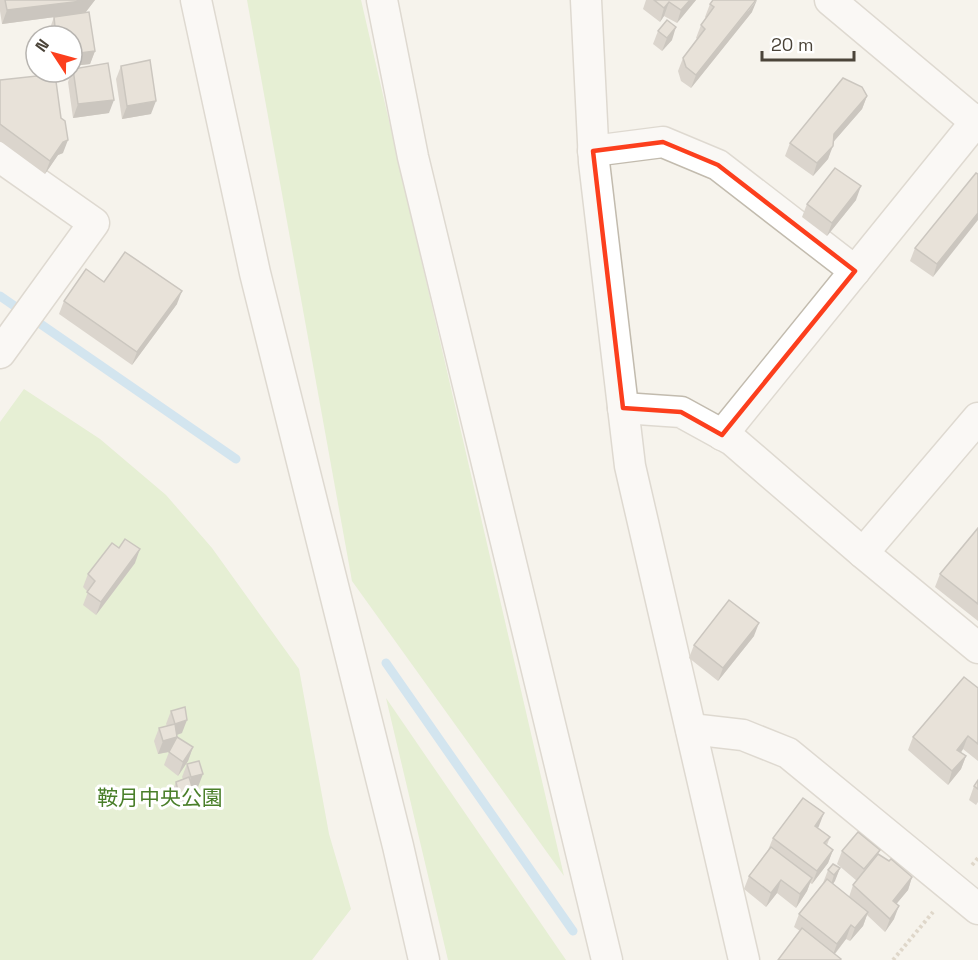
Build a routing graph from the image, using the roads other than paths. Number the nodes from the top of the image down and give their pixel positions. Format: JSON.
{"nodes":[{"id":1,"x":196,"y":0,"type":"edge"},
{"id":2,"x":381,"y":0,"type":"edge"},
{"id":3,"x":586,"y":0,"type":"edge"},
{"id":4,"x":835,"y":2,"type":"edge"},
{"id":5,"x":977,"y":121,"type":"edge"},
{"id":6,"x":593,"y":151,"type":"junction"},
{"id":7,"x":0,"y":157,"type":"edge"},
{"id":8,"x":855,"y":271,"type":"junction"},
{"id":9,"x":5,"y":336,"type":"edge"},
{"id":10,"x":623,"y":408,"type":"junction"},
{"id":11,"x":978,"y":418,"type":"edge"},
{"id":12,"x":722,"y":435,"type":"junction"},
{"id":13,"x":863,"y":553,"type":"junction"},
{"id":14,"x":978,"y":648,"type":"edge"},
{"id":15,"x":691,"y":729,"type":"junction"},
{"id":16,"x":978,"y":909,"type":"edge"},
{"id":17,"x":424,"y":960,"type":"edge"},
{"id":18,"x":607,"y":960,"type":"edge"},
{"id":19,"x":744,"y":960,"type":"edge"}],
"edges":[{"from":1,"to":17,"type":"street"},
{"from":2,"to":18,"type":"street"},
{"from":3,"to":6,"type":"street"},
{"from":4,"to":5,"type":"street"},
{"from":5,"to":8,"type":"street"},
{"from":6,"to":8,"type":"street"},
{"from":6,"to":10,"type":"street"},
{"from":7,"to":9,"type":"street"},
{"from":8,"to":12,"type":"street"},
{"from":10,"to":12,"type":"street"},
{"from":10,"to":15,"type":"street"},
{"from":11,"to":13,"type":"street"},
{"from":12,"to":13,"type":"street"},
{"from":13,"to":14,"type":"street"},
{"from":15,"to":16,"type":"street"},
{"from":15,"to":19,"type":"street"}]}
